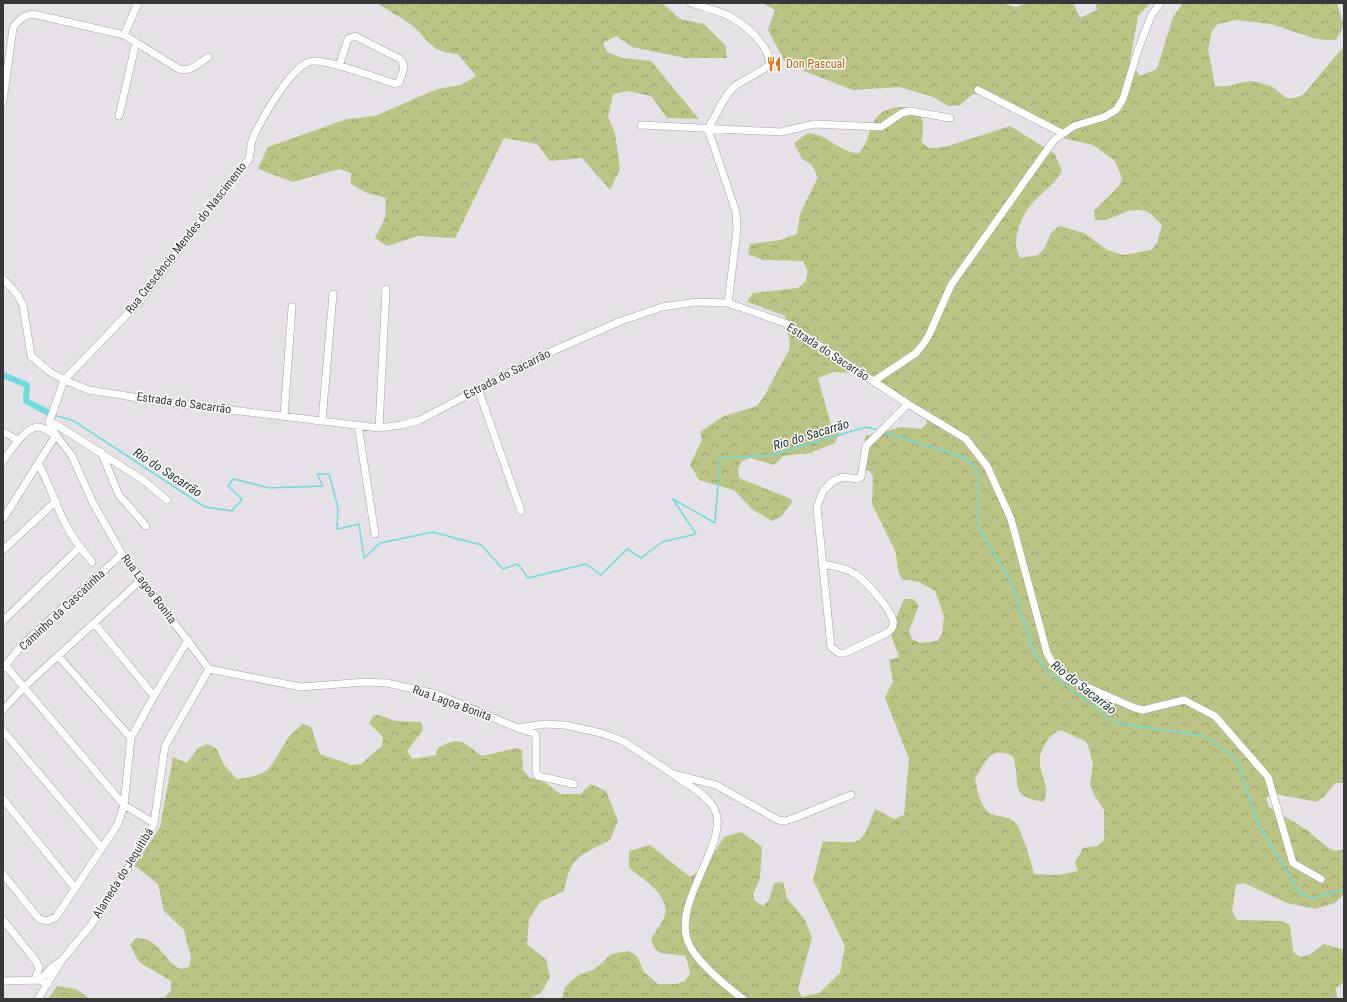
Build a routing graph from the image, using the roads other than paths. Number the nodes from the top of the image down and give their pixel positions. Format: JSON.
{"nodes":[{"id":1,"x":138,"y":3,"type":"edge"},
{"id":2,"x":691,"y":3,"type":"edge"},
{"id":3,"x":1160,"y":3,"type":"edge"},
{"id":4,"x":124,"y":35,"type":"junction"},
{"id":5,"x":136,"y":42,"type":"junction"},
{"id":6,"x":208,"y":57,"type":"dead end"},
{"id":7,"x":339,"y":66,"type":"junction"},
{"id":8,"x":978,"y":90,"type":"dead end"},
{"id":9,"x":3,"y":101,"type":"edge"},
{"id":10,"x":120,"y":116,"type":"dead end"},
{"id":11,"x":950,"y":118,"type":"dead end"},
{"id":12,"x":641,"y":125,"type":"dead end"},
{"id":13,"x":708,"y":129,"type":"junction"},
{"id":14,"x":1062,"y":133,"type":"junction"},
{"id":15,"x":3,"y":278,"type":"edge"},
{"id":16,"x":386,"y":289,"type":"dead end"},
{"id":17,"x":333,"y":294,"type":"dead end"},
{"id":18,"x":728,"y":303,"type":"junction"},
{"id":19,"x":292,"y":306,"type":"dead end"},
{"id":20,"x":64,"y":380,"type":"junction"},
{"id":21,"x":874,"y":381,"type":"junction"},
{"id":22,"x":478,"y":389,"type":"junction"},
{"id":23,"x":908,"y":404,"type":"junction"},
{"id":24,"x":284,"y":416,"type":"junction"},
{"id":25,"x":50,"y":418,"type":"junction"},
{"id":26,"x":322,"y":421,"type":"junction"},
{"id":27,"x":358,"y":425,"type":"junction"},
{"id":28,"x":379,"y":428,"type":"junction"},
{"id":29,"x":3,"y":432,"type":"edge"},
{"id":30,"x":56,"y":435,"type":"junction"},
{"id":31,"x":18,"y":440,"type":"junction"},
{"id":32,"x":101,"y":452,"type":"junction"},
{"id":33,"x":3,"y":461,"type":"edge"},
{"id":34,"x":38,"y":464,"type":"junction"},
{"id":35,"x":167,"y":500,"type":"dead end"},
{"id":36,"x":56,"y":501,"type":"junction"},
{"id":37,"x":521,"y":511,"type":"dead end"},
{"id":38,"x":3,"y":519,"type":"edge"},
{"id":39,"x":146,"y":526,"type":"dead end"},
{"id":40,"x":375,"y":534,"type":"dead end"},
{"id":41,"x":80,"y":547,"type":"junction"},
{"id":42,"x":3,"y":550,"type":"edge"},
{"id":43,"x":122,"y":554,"type":"junction"},
{"id":44,"x":92,"y":562,"type":"dead end"},
{"id":45,"x":822,"y":564,"type":"junction"},
{"id":46,"x":141,"y":580,"type":"junction"},
{"id":47,"x":3,"y":621,"type":"edge"},
{"id":48,"x":94,"y":623,"type":"junction"},
{"id":49,"x":188,"y":640,"type":"junction"},
{"id":50,"x":58,"y":656,"type":"junction"},
{"id":51,"x":4,"y":667,"type":"edge"},
{"id":52,"x":209,"y":669,"type":"junction"},
{"id":53,"x":24,"y":688,"type":"junction"},
{"id":54,"x":154,"y":696,"type":"junction"},
{"id":55,"x":3,"y":710,"type":"edge"},
{"id":56,"x":518,"y":728,"type":"junction"},
{"id":57,"x":3,"y":731,"type":"edge"},
{"id":58,"x":131,"y":738,"type":"junction"},
{"id":59,"x":673,"y":774,"type":"junction"},
{"id":60,"x":574,"y":784,"type":"dead end"},
{"id":61,"x":851,"y":795,"type":"dead end"},
{"id":62,"x":3,"y":799,"type":"edge"},
{"id":63,"x":124,"y":805,"type":"junction"},
{"id":64,"x":154,"y":823,"type":"junction"},
{"id":65,"x":102,"y":848,"type":"junction"},
{"id":66,"x":3,"y":874,"type":"edge"},
{"id":67,"x":1321,"y":879,"type":"dead end"},
{"id":68,"x":75,"y":888,"type":"junction"},
{"id":69,"x":3,"y":920,"type":"edge"},
{"id":70,"x":3,"y":981,"type":"edge"},
{"id":71,"x":41,"y":982,"type":"junction"},
{"id":72,"x":38,"y":999,"type":"edge"},
{"id":73,"x":742,"y":999,"type":"edge"}],
"edges":[{"from":1,"to":4,"type":"street"},
{"from":2,"to":13,"type":"street"},
{"from":3,"to":14,"type":"street"},
{"from":4,"to":5,"type":"street"},
{"from":4,"to":9,"type":"street"},
{"from":5,"to":6,"type":"street"},
{"from":5,"to":10,"type":"street"},
{"from":7,"to":7,"type":"street","name":"Rua Crescêncio Mendes do Nascimento"},
{"from":7,"to":20,"type":"street","name":"Rua Crescêncio Mendes do Nascimento"},
{"from":8,"to":14,"type":"street"},
{"from":11,"to":13,"type":"street"},
{"from":12,"to":13,"type":"street"},
{"from":13,"to":18,"type":"street"},
{"from":14,"to":21,"type":"street"},
{"from":15,"to":20,"type":"street","name":"Estrada do Sacarrão"},
{"from":16,"to":28,"type":"street"},
{"from":17,"to":26,"type":"street"},
{"from":18,"to":21,"type":"street","name":"Estrada do Sacarrão"},
{"from":18,"to":22,"type":"street","name":"Estrada do Sacarrão"},
{"from":19,"to":24,"type":"street"},
{"from":20,"to":24,"type":"street","name":"Estrada do Sacarrão"},
{"from":20,"to":25,"type":"street"},
{"from":21,"to":23,"type":"street","name":"Estrada do Sacarrão"},
{"from":22,"to":28,"type":"street","name":"Estrada do Sacarrão"},
{"from":22,"to":37,"type":"street"},
{"from":23,"to":45,"type":"street"},
{"from":23,"to":67,"type":"street","name":"Estrada do Sacarrão"},
{"from":24,"to":26,"type":"street","name":"Estrada do Sacarrão"},
{"from":25,"to":30,"type":"street","name":"Rua Lagoa Bonita"},
{"from":25,"to":32,"type":"street"},
{"from":26,"to":27,"type":"street","name":"Estrada do Sacarrão"},
{"from":27,"to":28,"type":"street","name":"Estrada do Sacarrão"},
{"from":27,"to":40,"type":"street"},
{"from":29,"to":31,"type":"street"},
{"from":30,"to":31,"type":"street"},
{"from":30,"to":34,"type":"street"},
{"from":30,"to":43,"type":"street","name":"Rua Lagoa Bonita"},
{"from":31,"to":33,"type":"street"},
{"from":32,"to":35,"type":"street"},
{"from":32,"to":39,"type":"street"},
{"from":34,"to":36,"type":"street"},
{"from":34,"to":38,"type":"street"},
{"from":36,"to":41,"type":"street"},
{"from":36,"to":42,"type":"street"},
{"from":41,"to":44,"type":"street"},
{"from":41,"to":47,"type":"street"},
{"from":43,"to":46,"type":"street","name":"Rua Lagoa Bonita"},
{"from":43,"to":51,"type":"street","name":"Caminho da Cascatinha"},
{"from":45,"to":45,"type":"street"},
{"from":46,"to":48,"type":"street"},
{"from":46,"to":49,"type":"street","name":"Rua Lagoa Bonita"},
{"from":48,"to":50,"type":"street"},
{"from":48,"to":54,"type":"street"},
{"from":49,"to":52,"type":"street","name":"Rua Lagoa Bonita"},
{"from":49,"to":54,"type":"street"},
{"from":50,"to":53,"type":"street"},
{"from":50,"to":58,"type":"street"},
{"from":51,"to":53,"type":"street"},
{"from":52,"to":56,"type":"street","name":"Rua Lagoa Bonita"},
{"from":52,"to":64,"type":"street","name":"Alameda do Jequitibá"},
{"from":53,"to":55,"type":"street"},
{"from":53,"to":63,"type":"street"},
{"from":54,"to":58,"type":"street"},
{"from":56,"to":59,"type":"street"},
{"from":56,"to":60,"type":"street","name":"Rua Lagoa Bonita"},
{"from":57,"to":65,"type":"street"},
{"from":58,"to":63,"type":"street"},
{"from":59,"to":61,"type":"street"},
{"from":59,"to":73,"type":"street"},
{"from":62,"to":68,"type":"street"},
{"from":63,"to":64,"type":"street"},
{"from":63,"to":65,"type":"street"},
{"from":64,"to":71,"type":"street","name":"Alameda do Jequitibá"},
{"from":65,"to":68,"type":"street"},
{"from":66,"to":68,"type":"street"},
{"from":69,"to":71,"type":"street"},
{"from":70,"to":71,"type":"street"},
{"from":71,"to":72,"type":"street","name":"Alameda do Jequitibá"}]}
